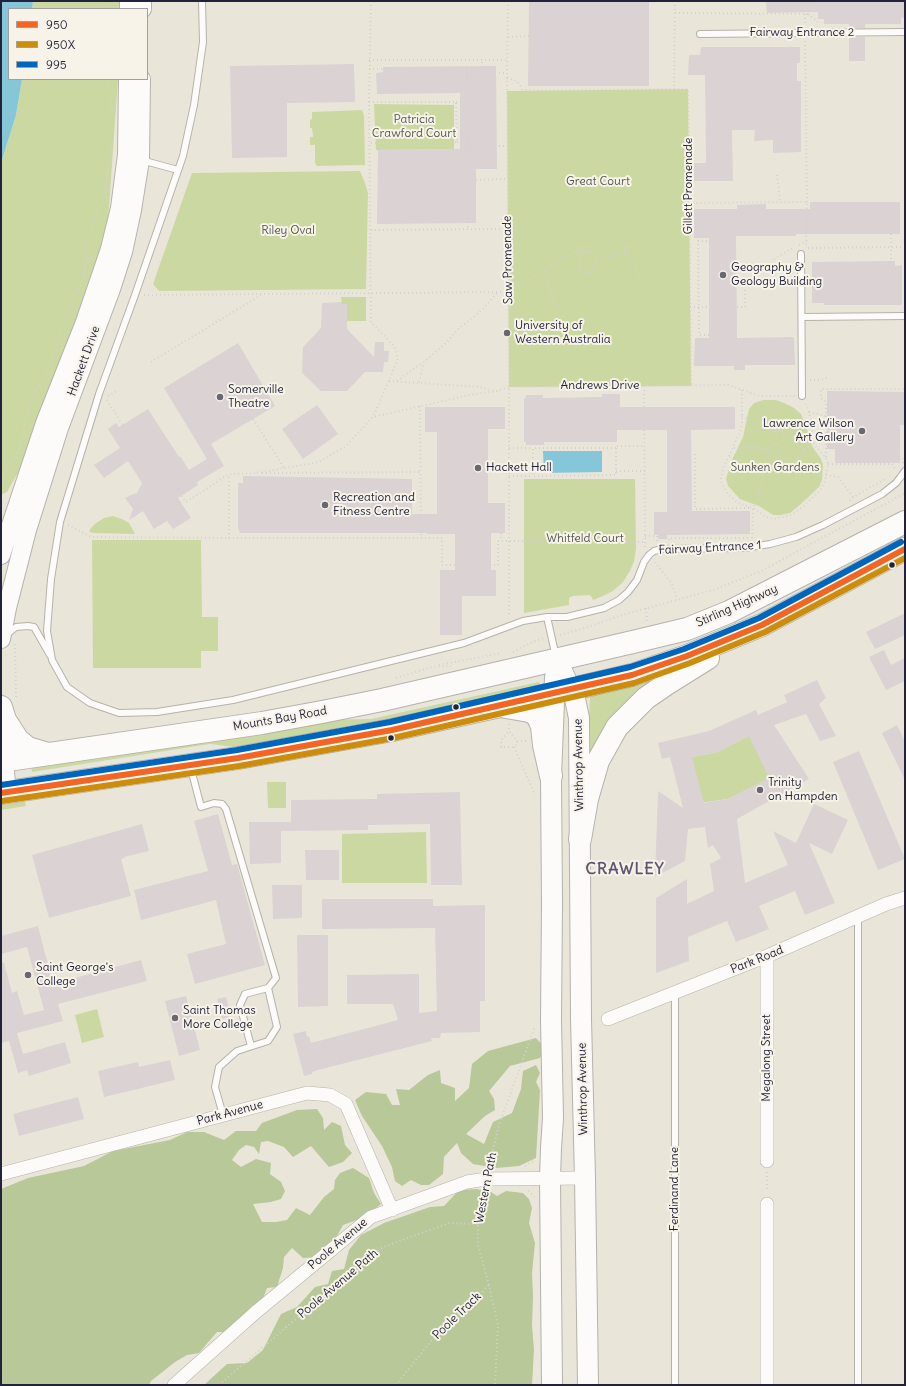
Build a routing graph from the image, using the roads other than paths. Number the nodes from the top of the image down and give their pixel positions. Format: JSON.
{"nodes":[{"id":1,"x":202,"y":1,"type":"edge"},
{"id":2,"x":905,"y":32,"type":"edge"},
{"id":3,"x":700,"y":34,"type":"dead end"},
{"id":4,"x":128,"y":80,"type":"edge"},
{"id":5,"x":141,"y":80,"type":"edge"},
{"id":6,"x":133,"y":158,"type":"junction"},
{"id":7,"x":178,"y":170,"type":"junction"},
{"id":8,"x":801,"y":254,"type":"dead end"},
{"id":9,"x":905,"y":316,"type":"edge"},
{"id":10,"x":802,"y":317,"type":"junction"},
{"id":11,"x":802,"y":396,"type":"road end"},
{"id":12,"x":905,"y":471,"type":"edge"},
{"id":13,"x":903,"y":521,"type":"edge"},
{"id":14,"x":16,"y":527,"type":"junction"},
{"id":15,"x":905,"y":548,"type":"edge"},
{"id":16,"x":1,"y":555,"type":"edge"},
{"id":17,"x":547,"y":617,"type":"junction"},
{"id":18,"x":762,"y":625,"type":"junction"},
{"id":19,"x":1,"y":639,"type":"edge"},
{"id":20,"x":52,"y":660,"type":"junction"},
{"id":21,"x":557,"y":660,"type":"junction"},
{"id":22,"x":562,"y":691,"type":"junction"},
{"id":23,"x":1,"y":707,"type":"edge"},
{"id":24,"x":504,"y":714,"type":"junction"},
{"id":25,"x":1,"y":733,"type":"edge"},
{"id":26,"x":48,"y":754,"type":"junction"},
{"id":27,"x":2,"y":761,"type":"edge"},
{"id":28,"x":191,"y":765,"type":"junction"},
{"id":29,"x":551,"y":776,"type":"junction"},
{"id":30,"x":4,"y":793,"type":"edge"},
{"id":31,"x":580,"y":839,"type":"junction"},
{"id":32,"x":905,"y":898,"type":"edge"},
{"id":33,"x":858,"y":917,"type":"junction"},
{"id":34,"x":767,"y":956,"type":"junction"},
{"id":35,"x":268,"y":988,"type":"junction"},
{"id":36,"x":676,"y":992,"type":"junction"},
{"id":37,"x":608,"y":1019,"type":"dead end"},
{"id":38,"x":251,"y":1046,"type":"junction"},
{"id":39,"x":223,"y":1115,"type":"junction"},
{"id":40,"x":767,"y":1161,"type":"road end"},
{"id":41,"x":1,"y":1174,"type":"edge"},
{"id":42,"x":550,"y":1178,"type":"junction"},
{"id":43,"x":585,"y":1178,"type":"junction"},
{"id":44,"x":767,"y":1204,"type":"road end"},
{"id":45,"x":392,"y":1210,"type":"junction"},
{"id":46,"x":174,"y":1385,"type":"edge"},
{"id":47,"x":552,"y":1385,"type":"edge"},
{"id":48,"x":588,"y":1385,"type":"edge"},
{"id":49,"x":675,"y":1385,"type":"edge"},
{"id":50,"x":767,"y":1385,"type":"edge"},
{"id":51,"x":858,"y":1385,"type":"edge"}],
"edges":[{"from":1,"to":7,"type":"lane"},
{"from":2,"to":3,"type":"lane","name":"Fairway Entrance 2"},
{"from":4,"to":6,"type":"main road","name":"Hackett Drive"},
{"from":5,"to":6,"type":"main road","name":"Hackett Drive"},
{"from":6,"to":7,"type":"lane"},
{"from":6,"to":14,"type":"main road","name":"Hackett Drive"},
{"from":7,"to":20,"type":"lane"},
{"from":8,"to":10,"type":"lane"},
{"from":9,"to":10,"type":"lane"},
{"from":10,"to":11,"type":"lane"},
{"from":12,"to":17,"type":"lane","name":"Fairway Entrance 1"},
{"from":13,"to":21,"type":"highway","name":"Stirling Highway"},
{"from":14,"to":16,"type":"main road","name":"Hackett Drive"},
{"from":14,"to":19,"type":"main road","name":"Hackett Drive"},
{"from":15,"to":18,"type":"highway","name":"Stirling Highway"},
{"from":17,"to":20,"type":"lane","name":"Fairway Entrance 1"},
{"from":17,"to":21,"type":"lane"},
{"from":18,"to":22,"type":"highway","name":"Stirling Highway"},
{"from":18,"to":31,"type":"highway"},
{"from":19,"to":20,"type":"lane","name":"Fairway Entrance 1"},
{"from":21,"to":22,"type":"main road","name":"Winthrop Avenue"},
{"from":21,"to":26,"type":"highway","name":"Mounts Bay Road"},
{"from":22,"to":24,"type":"highway"},
{"from":22,"to":29,"type":"main road","name":"Winthrop Avenue"},
{"from":22,"to":31,"type":"main road","name":"Winthrop Avenue"},
{"from":23,"to":26,"type":"highway"},
{"from":24,"to":28,"type":"highway"},
{"from":24,"to":29,"type":"highway"},
{"from":25,"to":27,"type":"main road"},
{"from":26,"to":27,"type":"highway","name":"Mounts Bay Road"},
{"from":27,"to":30,"type":"main road"},
{"from":28,"to":30,"type":"highway"},
{"from":28,"to":35,"type":"lane"},
{"from":29,"to":42,"type":"main road","name":"Winthrop Avenue"},
{"from":31,"to":43,"type":"main road","name":"Winthrop Avenue"},
{"from":32,"to":33,"type":"street","name":"Park Road"},
{"from":33,"to":34,"type":"street","name":"Park Road"},
{"from":33,"to":51,"type":"lane"},
{"from":34,"to":36,"type":"street","name":"Park Road"},
{"from":34,"to":40,"type":"street","name":"Megalong Street"},
{"from":35,"to":38,"type":"lane"},
{"from":35,"to":38,"type":"lane"},
{"from":36,"to":37,"type":"street","name":"Park Road"},
{"from":36,"to":49,"type":"lane","name":"Ferdinand Lane"},
{"from":38,"to":39,"type":"lane"},
{"from":39,"to":41,"type":"street","name":"Park Avenue"},
{"from":39,"to":45,"type":"street","name":"Park Avenue"},
{"from":42,"to":43,"type":"street","name":"Poole Avenue"},
{"from":42,"to":45,"type":"street","name":"Poole Avenue"},
{"from":42,"to":47,"type":"main road","name":"Winthrop Avenue"},
{"from":43,"to":48,"type":"main road","name":"Winthrop Avenue"},
{"from":44,"to":50,"type":"street"},
{"from":45,"to":46,"type":"street","name":"Poole Avenue"}]}
